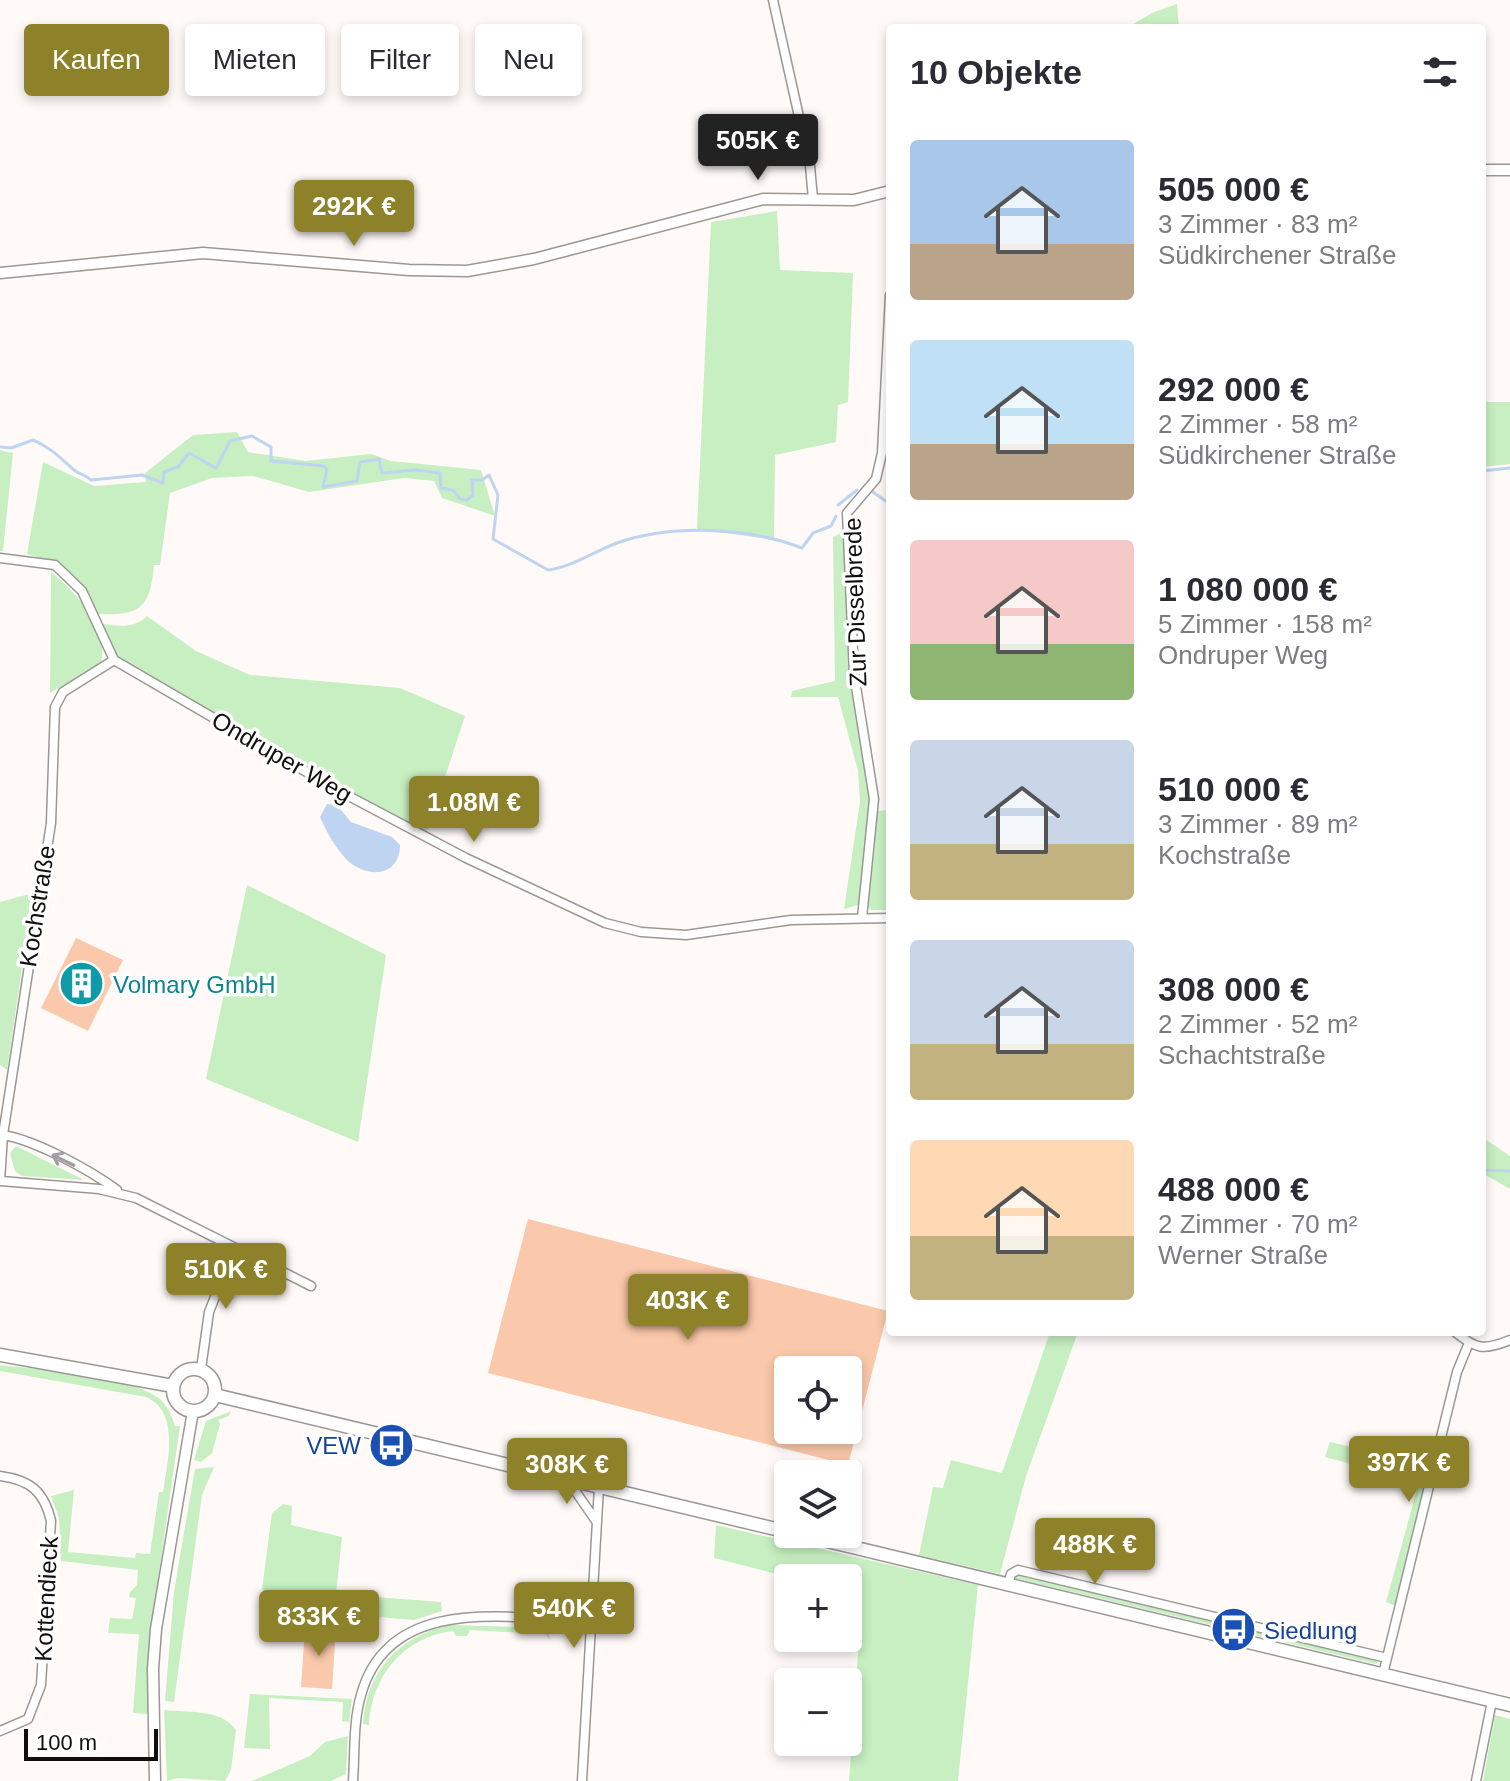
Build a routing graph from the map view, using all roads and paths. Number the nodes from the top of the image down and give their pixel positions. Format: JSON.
{"nodes":[{"id":1,"x":773,"y":0,"type":"edge"},
{"id":2,"x":1486,"y":170,"type":"edge"},
{"id":3,"x":1510,"y":170,"type":"edge"},
{"id":4,"x":886,"y":192,"type":"edge"},
{"id":5,"x":813,"y":199,"type":"junction"},
{"id":6,"x":0,"y":273,"type":"edge"},
{"id":7,"x":886,"y":374,"type":"edge"},
{"id":8,"x":0,"y":558,"type":"edge"},
{"id":9,"x":114,"y":660,"type":"junction"},
{"id":10,"x":862,"y":918,"type":"junction"},
{"id":11,"x":886,"y":918,"type":"edge"},
{"id":12,"x":3,"y":1135,"type":"junction"},
{"id":13,"x":0,"y":1181,"type":"edge"},
{"id":14,"x":120,"y":1193,"type":"junction"},
{"id":15,"x":234,"y":1249,"type":"junction"},
{"id":16,"x":311,"y":1286,"type":"dead end"},
{"id":17,"x":1459,"y":1336,"type":"edge"},
{"id":18,"x":1510,"y":1340,"type":"edge"},
{"id":19,"x":1468,"y":1345,"type":"junction"},
{"id":20,"x":0,"y":1355,"type":"edge"},
{"id":21,"x":201,"y":1369,"type":"junction"},
{"id":22,"x":173,"y":1386,"type":"junction"},
{"id":23,"x":215,"y":1395,"type":"junction"},
{"id":24,"x":193,"y":1411,"type":"junction"},
{"id":25,"x":0,"y":1476,"type":"edge"},
{"id":26,"x":553,"y":1476,"type":"junction"},
{"id":27,"x":599,"y":1487,"type":"junction"},
{"id":28,"x":597,"y":1521,"type":"junction"},
{"id":29,"x":774,"y":1529,"type":"edge"},
{"id":30,"x":857,"y":1548,"type":"edge"},
{"id":31,"x":1008,"y":1584,"type":"junction"},
{"id":32,"x":591,"y":1622,"type":"junction"},
{"id":33,"x":1387,"y":1658,"type":"junction"},
{"id":34,"x":1383,"y":1674,"type":"junction"},
{"id":35,"x":1492,"y":1701,"type":"junction"},
{"id":36,"x":1510,"y":1705,"type":"edge"},
{"id":37,"x":0,"y":1731,"type":"edge"},
{"id":38,"x":155,"y":1781,"type":"edge"},
{"id":39,"x":353,"y":1781,"type":"edge"},
{"id":40,"x":582,"y":1781,"type":"edge"},
{"id":41,"x":1476,"y":1781,"type":"edge"}],
"edges":[{"from":1,"to":5,"type":"street"},
{"from":2,"to":3,"type":"street"},
{"from":4,"to":5,"type":"street"},
{"from":5,"to":6,"type":"street"},
{"from":7,"to":10,"type":"street","name":"Zur Disselbrede"},
{"from":8,"to":9,"type":"street"},
{"from":9,"to":10,"type":"street","name":"Ondruper Weg"},
{"from":9,"to":12,"type":"street","name":"Kochstraße"},
{"from":10,"to":11,"type":"street","name":"Ondruper Weg"},
{"from":12,"to":13,"type":"street","name":"Kochstraße"},
{"from":14,"to":12,"type":"street","one_way":true},
{"from":13,"to":14,"type":"street","name":"Kochstraße"},
{"from":14,"to":15,"type":"street","name":"Kochstraße"},
{"from":15,"to":16,"type":"street","name":"Kochstraße"},
{"from":15,"to":21,"type":"street"},
{"from":17,"to":19,"type":"street"},
{"from":18,"to":19,"type":"street"},
{"from":19,"to":33,"type":"street"},
{"from":20,"to":22,"type":"main road"},
{"from":21,"to":22,"type":"main road"},
{"from":21,"to":23,"type":"main road"},
{"from":22,"to":24,"type":"main road"},
{"from":23,"to":24,"type":"main road"},
{"from":23,"to":26,"type":"main road"},
{"from":24,"to":38,"type":"street"},
{"from":25,"to":37,"type":"street","name":"Kottendieck"},
{"from":26,"to":27,"type":"main road"},
{"from":26,"to":28,"type":"street"},
{"from":27,"to":28,"type":"street"},
{"from":27,"to":29,"type":"main road"},
{"from":28,"to":32,"type":"street"},
{"from":30,"to":31,"type":"main road"},
{"from":31,"to":33,"type":"street"},
{"from":31,"to":34,"type":"main road"},
{"from":32,"to":39,"type":"street"},
{"from":32,"to":40,"type":"street"},
{"from":33,"to":34,"type":"street"},
{"from":34,"to":35,"type":"main road"},
{"from":35,"to":36,"type":"main road"},
{"from":35,"to":41,"type":"street"}]}
